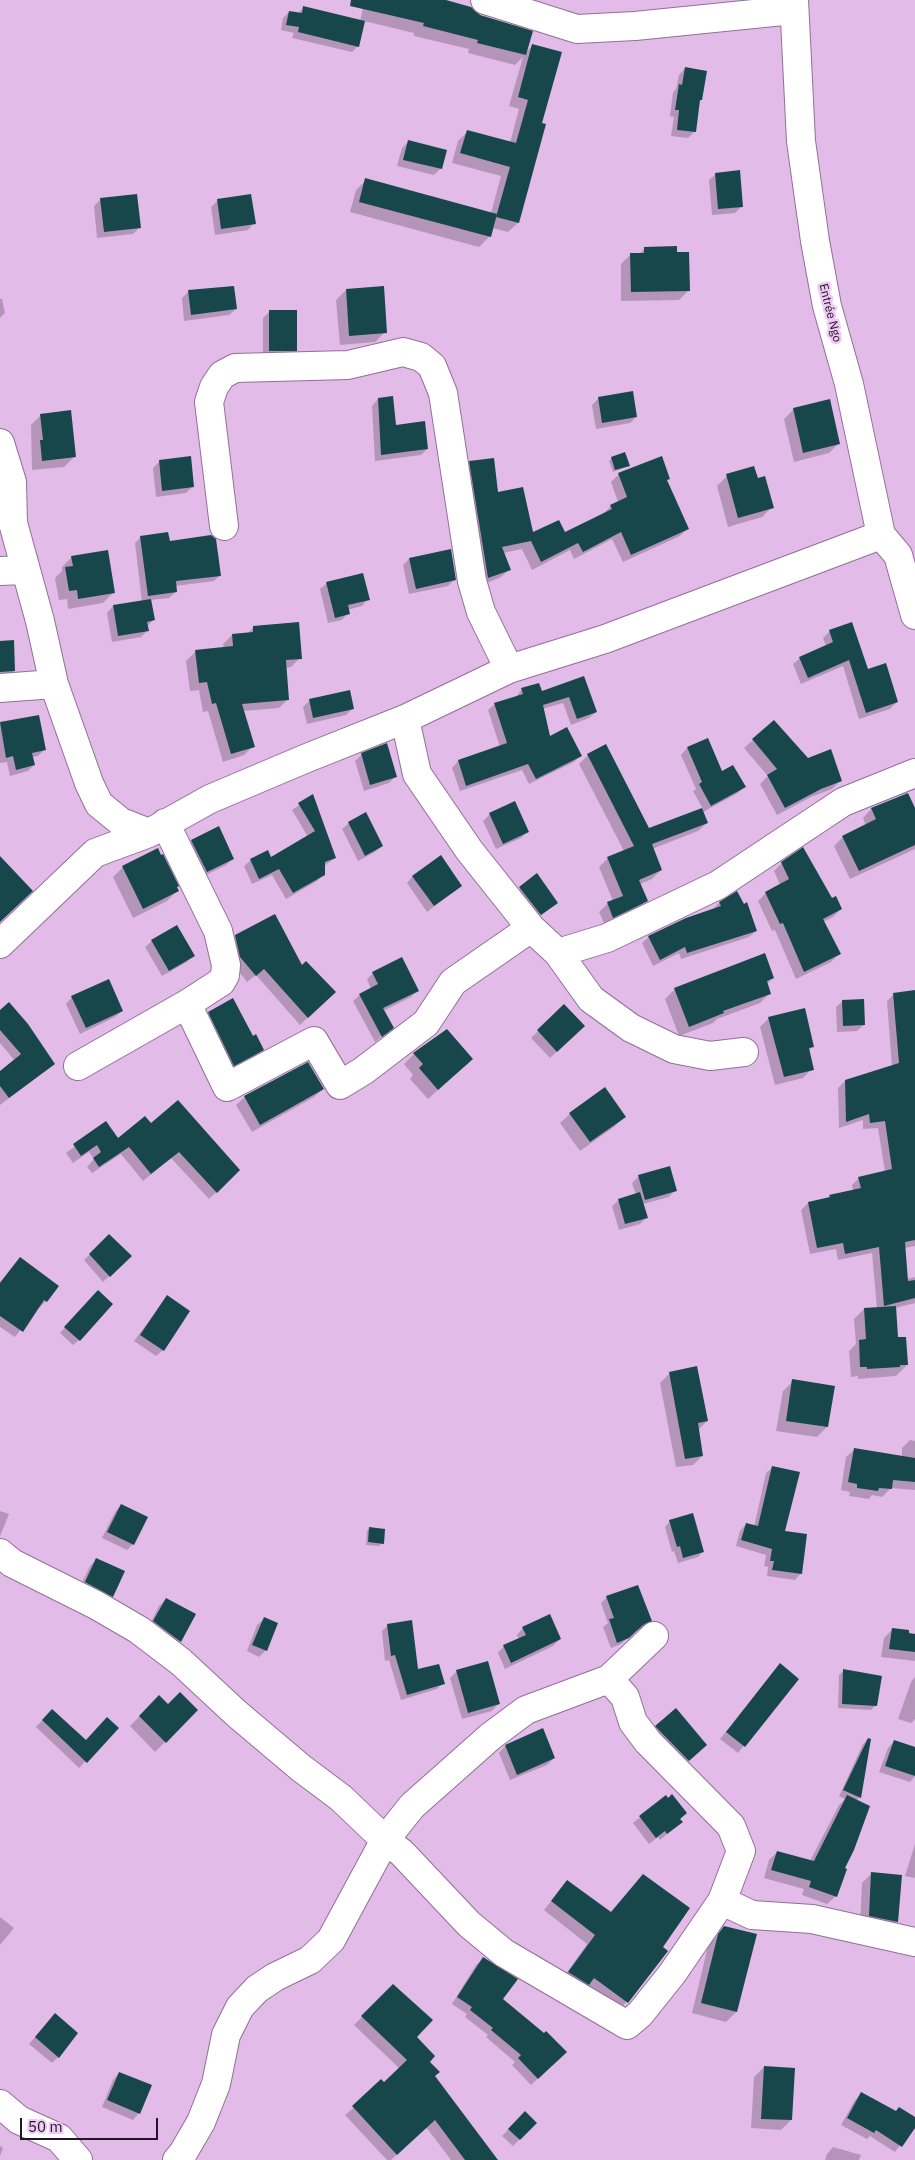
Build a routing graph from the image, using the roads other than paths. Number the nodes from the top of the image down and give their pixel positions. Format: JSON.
{"nodes":[{"id":1,"x":485,"y":0,"type":"edge"},
{"id":2,"x":793,"y":5,"type":"edge"},
{"id":3,"x":0,"y":443,"type":"edge"},
{"id":4,"x":224,"y":526,"type":"dead end"},
{"id":5,"x":898,"y":547,"type":"edge"},
{"id":6,"x":13,"y":570,"type":"edge"},
{"id":7,"x":915,"y":615,"type":"edge"},
{"id":8,"x":509,"y":669,"type":"junction"},
{"id":9,"x":54,"y":684,"type":"junction"},
{"id":10,"x":0,"y":688,"type":"edge"},
{"id":11,"x":405,"y":719,"type":"junction"},
{"id":12,"x":915,"y":773,"type":"edge"},
{"id":13,"x":157,"y":828,"type":"junction"},
{"id":14,"x":531,"y":928,"type":"junction"},
{"id":15,"x":0,"y":944,"type":"edge"},
{"id":16,"x":558,"y":954,"type":"junction"},
{"id":17,"x":188,"y":1004,"type":"junction"},
{"id":18,"x":744,"y":1052,"type":"dead end"},
{"id":19,"x":78,"y":1066,"type":"dead end"},
{"id":20,"x":4,"y":1561,"type":"edge"},
{"id":21,"x":654,"y":1636,"type":"dead end"},
{"id":22,"x":609,"y":1679,"type":"junction"},
{"id":23,"x":385,"y":1840,"type":"junction"},
{"id":24,"x":722,"y":1901,"type":"junction"},
{"id":25,"x":915,"y":1942,"type":"edge"},
{"id":26,"x":0,"y":2104,"type":"edge"},
{"id":27,"x":78,"y":2160,"type":"edge"},
{"id":28,"x":177,"y":2160,"type":"edge"}],
"edges":[{"from":1,"to":2,"type":"street"},
{"from":2,"to":5,"type":"street","name":"Entrée Ngo"},
{"from":3,"to":6,"type":"street"},
{"from":4,"to":8,"type":"street"},
{"from":5,"to":7,"type":"street","name":"Entrée Ngo"},
{"from":5,"to":8,"type":"street"},
{"from":6,"to":9,"type":"street"},
{"from":8,"to":11,"type":"street"},
{"from":9,"to":10,"type":"street"},
{"from":9,"to":13,"type":"street"},
{"from":11,"to":13,"type":"street"},
{"from":11,"to":14,"type":"street"},
{"from":12,"to":16,"type":"street"},
{"from":13,"to":15,"type":"street"},
{"from":13,"to":17,"type":"street"},
{"from":14,"to":16,"type":"street"},
{"from":14,"to":17,"type":"street"},
{"from":16,"to":18,"type":"street"},
{"from":17,"to":19,"type":"street"},
{"from":20,"to":23,"type":"street"},
{"from":21,"to":22,"type":"street"},
{"from":22,"to":23,"type":"street"},
{"from":22,"to":24,"type":"street"},
{"from":23,"to":24,"type":"street"},
{"from":23,"to":28,"type":"street"},
{"from":24,"to":25,"type":"street"},
{"from":26,"to":27,"type":"street"}]}
